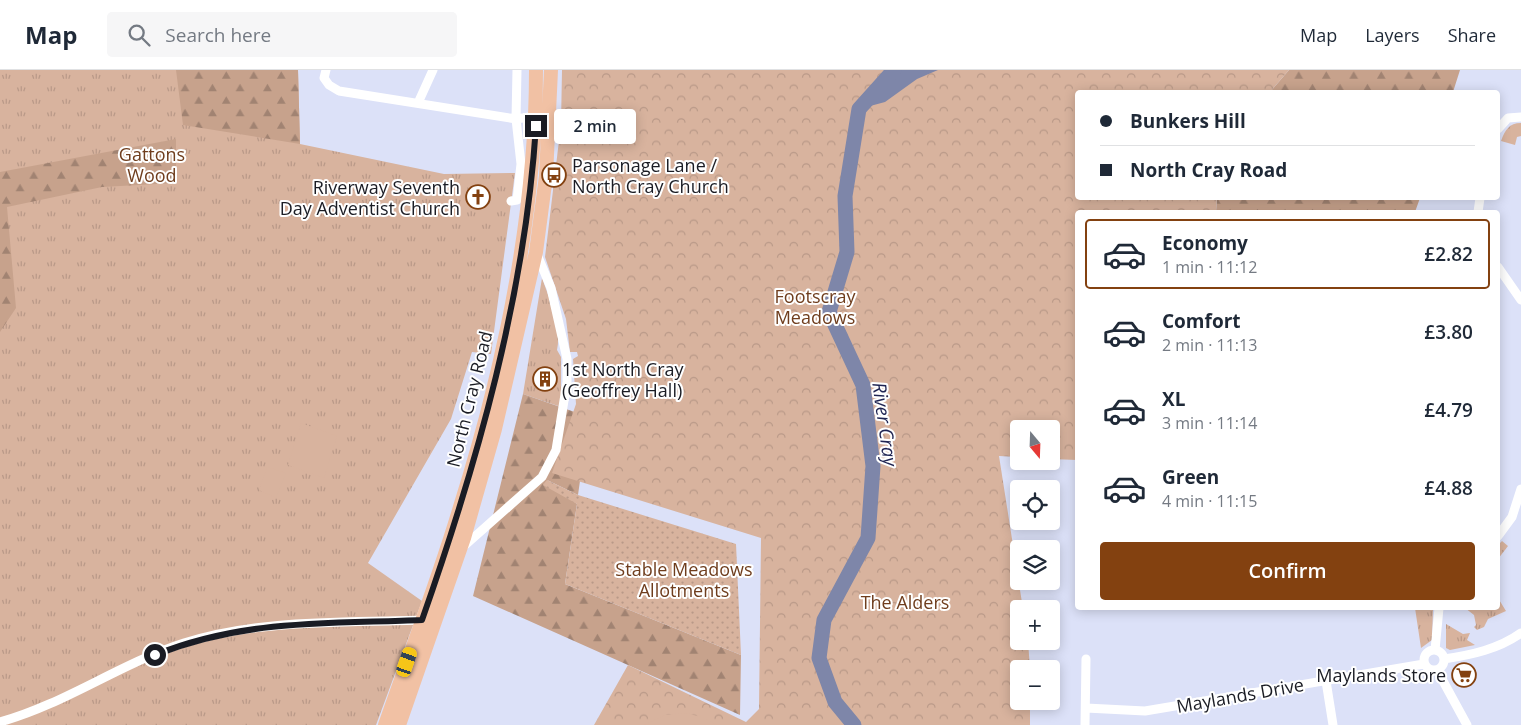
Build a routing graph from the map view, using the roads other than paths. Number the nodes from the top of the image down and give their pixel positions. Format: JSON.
{"nodes":[{"id":1,"x":326,"y":70,"type":"edge"},
{"id":2,"x":433,"y":70,"type":"edge"},
{"id":3,"x":517,"y":70,"type":"edge"},
{"id":4,"x":536,"y":70,"type":"edge"},
{"id":5,"x":551,"y":70,"type":"edge"},
{"id":6,"x":418,"y":103,"type":"junction"},
{"id":7,"x":536,"y":116,"type":"junction"},
{"id":8,"x":1521,"y":117,"type":"edge"},
{"id":9,"x":516,"y":119,"type":"junction"},
{"id":10,"x":1500,"y":127,"type":"edge"},
{"id":11,"x":511,"y":201,"type":"dead end"},
{"id":12,"x":536,"y":252,"type":"junction"},
{"id":13,"x":1500,"y":270,"type":"edge"},
{"id":14,"x":1521,"y":300,"type":"edge"},
{"id":15,"x":1521,"y":489,"type":"edge"},
{"id":16,"x":1500,"y":533,"type":"edge"},
{"id":17,"x":460,"y":549,"type":"junction"},
{"id":18,"x":1438,"y":610,"type":"edge"},
{"id":19,"x":422,"y":620,"type":"junction"},
{"id":20,"x":1521,"y":633,"type":"edge"},
{"id":21,"x":1435,"y":650,"type":"junction"},
{"id":22,"x":1086,"y":659,"type":"dead end"},
{"id":23,"x":1444,"y":659,"type":"junction"},
{"id":24,"x":1424,"y":664,"type":"junction"},
{"id":25,"x":1437,"y":670,"type":"junction"},
{"id":26,"x":1326,"y":681,"type":"junction"},
{"id":27,"x":1086,"y":708,"type":"junction"},
{"id":28,"x":0,"y":722,"type":"edge"},
{"id":29,"x":385,"y":725,"type":"edge"},
{"id":30,"x":399,"y":725,"type":"edge"},
{"id":31,"x":1085,"y":725,"type":"edge"},
{"id":32,"x":1333,"y":725,"type":"edge"},
{"id":33,"x":1467,"y":725,"type":"edge"}],
"edges":[{"from":1,"to":6,"type":"street"},
{"from":2,"to":6,"type":"street"},
{"from":3,"to":9,"type":"street"},
{"from":4,"to":7,"type":"main road","name":"North Cray Road"},
{"from":5,"to":12,"type":"main road","name":"North Cray Road"},
{"from":6,"to":9,"type":"street"},
{"from":7,"to":9,"type":"street"},
{"from":7,"to":19,"type":"main road","name":"North Cray Road"},
{"from":8,"to":10,"type":"street"},
{"from":9,"to":11,"type":"street"},
{"from":12,"to":17,"type":"main road","name":"North Cray Road"},
{"from":12,"to":17,"type":"street"},
{"from":13,"to":14,"type":"street"},
{"from":15,"to":16,"type":"street"},
{"from":17,"to":30,"type":"main road","name":"North Cray Road"},
{"from":18,"to":21,"type":"street"},
{"from":19,"to":28,"type":"street"},
{"from":19,"to":29,"type":"main road","name":"North Cray Road"},
{"from":20,"to":23,"type":"street"},
{"from":21,"to":23,"type":"street"},
{"from":21,"to":24,"type":"street"},
{"from":22,"to":27,"type":"street"},
{"from":23,"to":25,"type":"street"},
{"from":24,"to":25,"type":"street"},
{"from":24,"to":26,"type":"street","name":"Maylands Drive"},
{"from":25,"to":33,"type":"street"},
{"from":26,"to":27,"type":"street","name":"Maylands Drive"},
{"from":26,"to":32,"type":"street"},
{"from":27,"to":31,"type":"street"}]}
